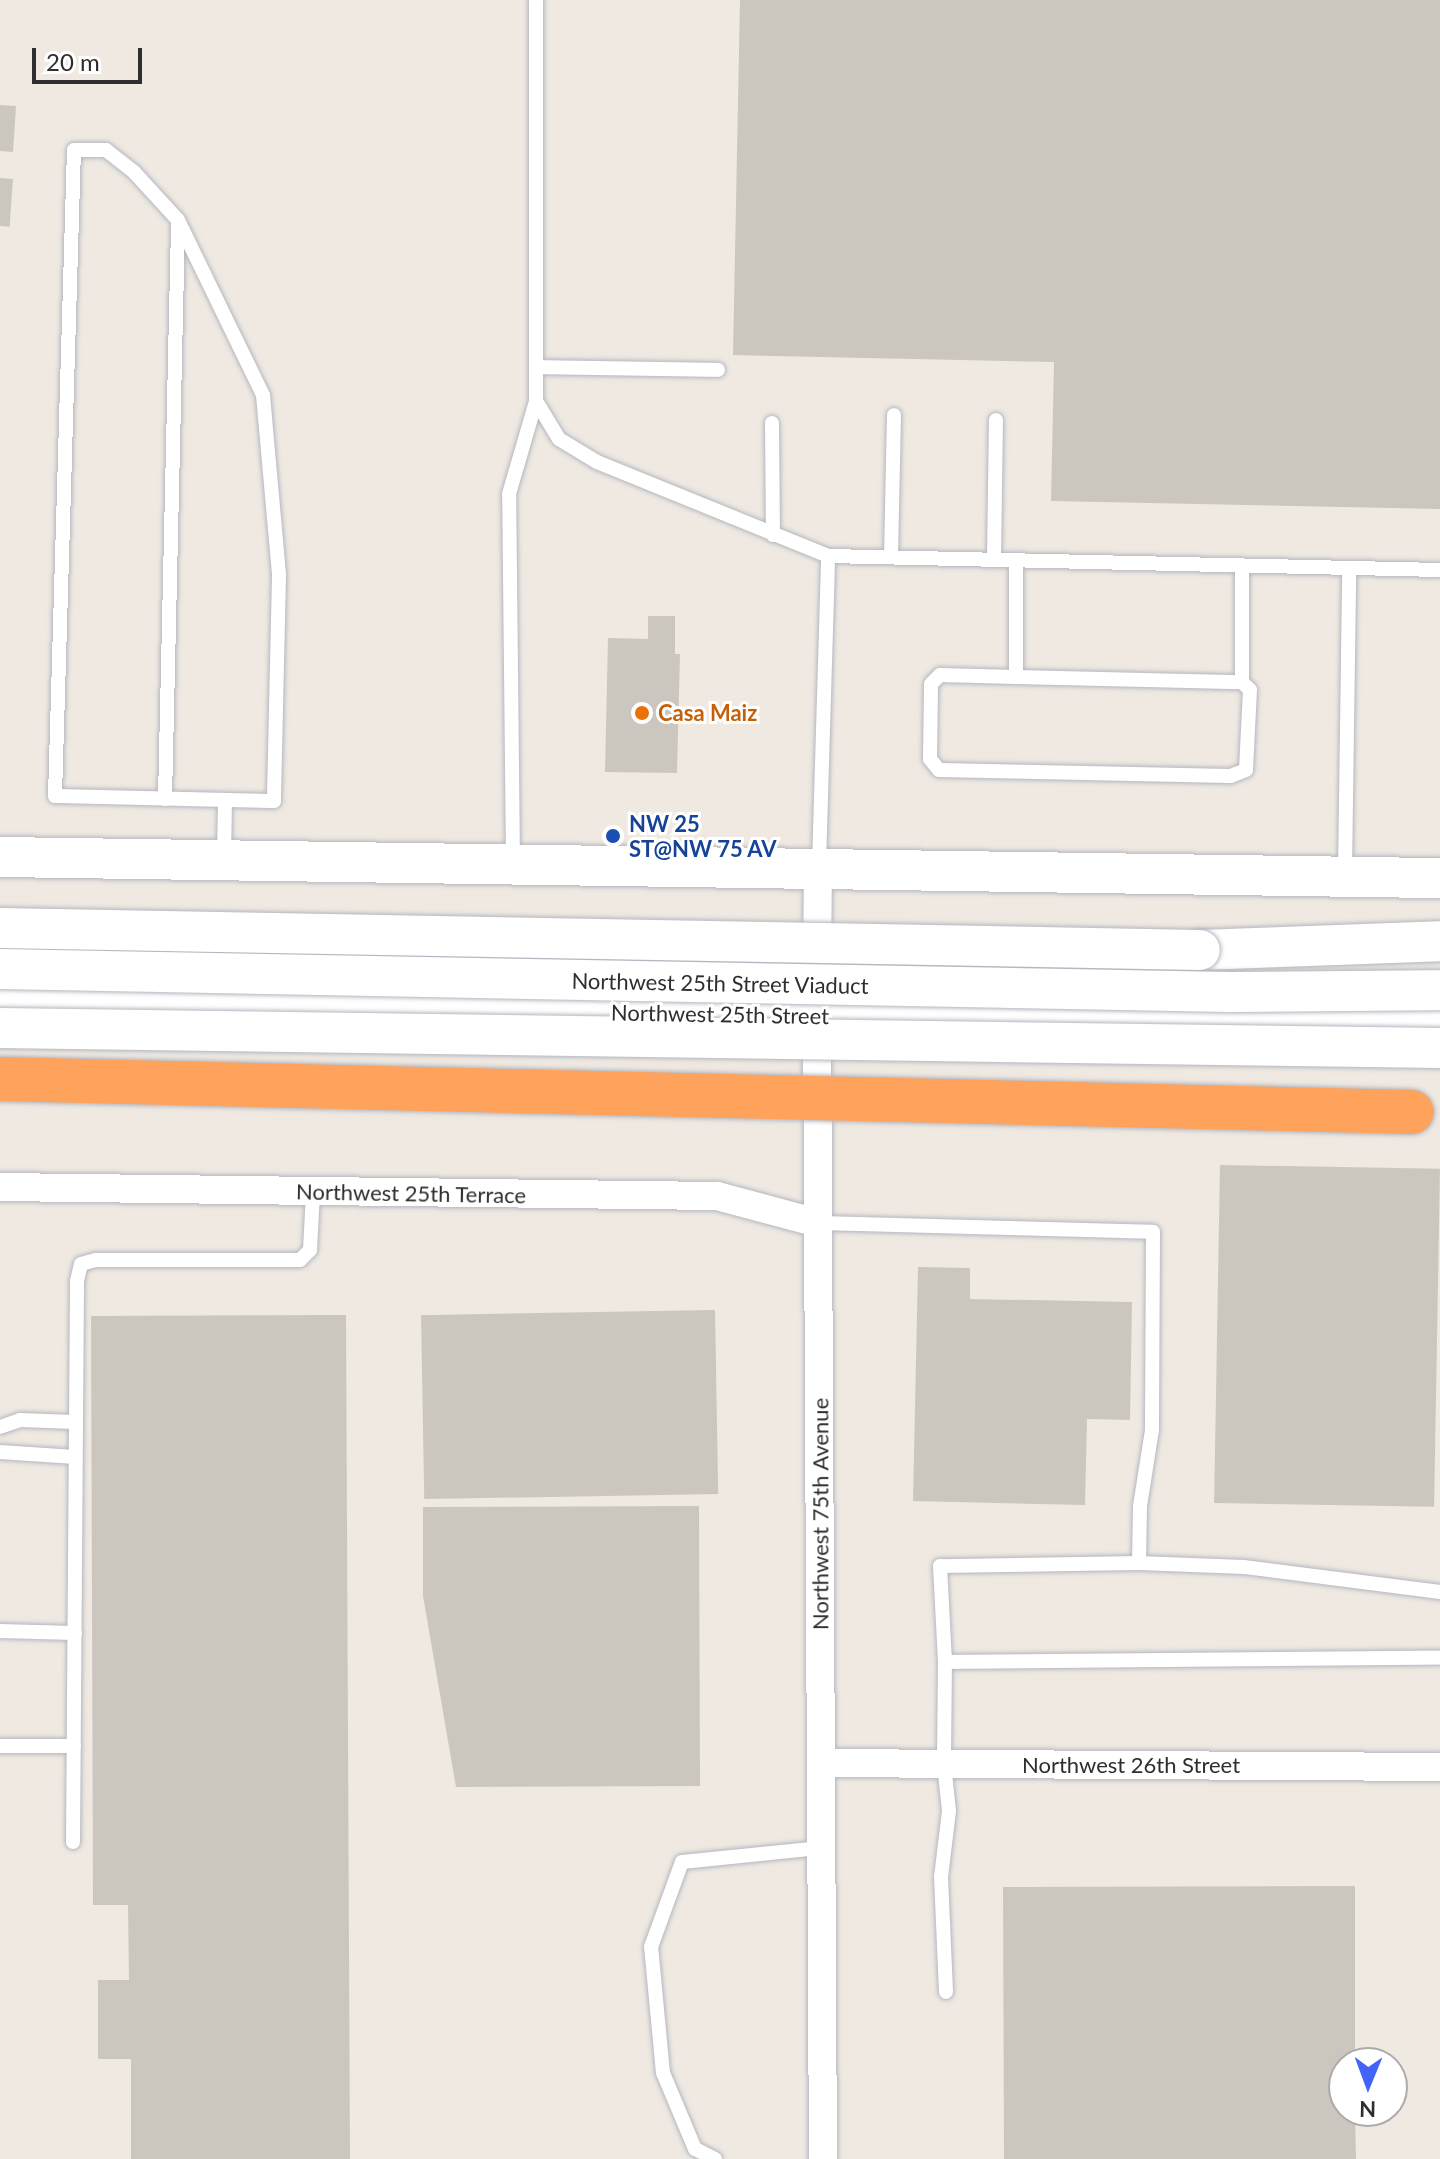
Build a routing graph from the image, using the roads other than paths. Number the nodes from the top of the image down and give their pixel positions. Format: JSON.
{"nodes":[{"id":1,"x":536,"y":0,"type":"edge"},
{"id":2,"x":178,"y":220,"type":"junction"},
{"id":3,"x":537,"y":367,"type":"junction"},
{"id":4,"x":718,"y":370,"type":"dead end"},
{"id":5,"x":536,"y":401,"type":"junction"},
{"id":6,"x":894,"y":415,"type":"dead end"},
{"id":7,"x":996,"y":420,"type":"dead end"},
{"id":8,"x":772,"y":423,"type":"dead end"},
{"id":9,"x":773,"y":535,"type":"junction"},
{"id":10,"x":828,"y":556,"type":"junction"},
{"id":11,"x":891,"y":557,"type":"junction"},
{"id":12,"x":994,"y":560,"type":"junction"},
{"id":13,"x":1016,"y":560,"type":"junction"},
{"id":14,"x":1242,"y":565,"type":"junction"},
{"id":15,"x":1349,"y":568,"type":"junction"},
{"id":16,"x":1440,"y":570,"type":"edge"},
{"id":17,"x":1016,"y":677,"type":"junction"},
{"id":18,"x":1242,"y":682,"type":"junction"},
{"id":19,"x":165,"y":799,"type":"junction"},
{"id":20,"x":225,"y":802,"type":"junction"},
{"id":21,"x":0,"y":857,"type":"edge"},
{"id":22,"x":224,"y":860,"type":"junction"},
{"id":23,"x":513,"y":865,"type":"junction"},
{"id":24,"x":818,"y":870,"type":"junction"},
{"id":25,"x":1345,"y":877,"type":"junction"},
{"id":26,"x":1440,"y":878,"type":"edge"},
{"id":27,"x":0,"y":928,"type":"edge"},
{"id":28,"x":1440,"y":941,"type":"edge"},
{"id":29,"x":0,"y":969,"type":"edge"},
{"id":30,"x":1440,"y":990,"type":"edge"},
{"id":31,"x":0,"y":998,"type":"edge"},
{"id":32,"x":817,"y":1016,"type":"junction"},
{"id":33,"x":0,"y":1028,"type":"edge"},
{"id":34,"x":1440,"y":1028,"type":"edge"},
{"id":35,"x":1440,"y":1048,"type":"edge"},
{"id":36,"x":0,"y":1079,"type":"edge"},
{"id":37,"x":1412,"y":1112,"type":"dead end"},
{"id":38,"x":0,"y":1187,"type":"edge"},
{"id":39,"x":313,"y":1192,"type":"junction"},
{"id":40,"x":818,"y":1223,"type":"junction"},
{"id":41,"x":75,"y":1422,"type":"junction"},
{"id":42,"x":0,"y":1427,"type":"edge"},
{"id":43,"x":0,"y":1452,"type":"edge"},
{"id":44,"x":75,"y":1457,"type":"junction"},
{"id":45,"x":1139,"y":1563,"type":"junction"},
{"id":46,"x":1440,"y":1592,"type":"edge"},
{"id":47,"x":0,"y":1631,"type":"edge"},
{"id":48,"x":75,"y":1633,"type":"junction"},
{"id":49,"x":1440,"y":1658,"type":"edge"},
{"id":50,"x":945,"y":1662,"type":"junction"},
{"id":51,"x":0,"y":1746,"type":"edge"},
{"id":52,"x":74,"y":1746,"type":"junction"},
{"id":53,"x":821,"y":1763,"type":"junction"},
{"id":54,"x":944,"y":1764,"type":"junction"},
{"id":55,"x":1440,"y":1767,"type":"edge"},
{"id":56,"x":73,"y":1842,"type":"dead end"},
{"id":57,"x":821,"y":1848,"type":"junction"},
{"id":58,"x":946,"y":1992,"type":"dead end"},
{"id":59,"x":715,"y":2159,"type":"edge"},
{"id":60,"x":823,"y":2159,"type":"edge"}],
"edges":[{"from":1,"to":3,"type":"lane"},
{"from":2,"to":19,"type":"lane"},
{"from":2,"to":19,"type":"lane"},
{"from":2,"to":20,"type":"lane"},
{"from":3,"to":4,"type":"lane"},
{"from":3,"to":5,"type":"lane"},
{"from":5,"to":9,"type":"lane"},
{"from":5,"to":23,"type":"lane"},
{"from":6,"to":11,"type":"lane"},
{"from":7,"to":12,"type":"lane"},
{"from":8,"to":9,"type":"lane"},
{"from":9,"to":10,"type":"lane"},
{"from":10,"to":11,"type":"lane"},
{"from":10,"to":24,"type":"lane"},
{"from":11,"to":12,"type":"lane"},
{"from":12,"to":13,"type":"lane"},
{"from":13,"to":14,"type":"lane"},
{"from":13,"to":17,"type":"lane"},
{"from":14,"to":15,"type":"lane"},
{"from":14,"to":18,"type":"lane"},
{"from":15,"to":16,"type":"lane"},
{"from":15,"to":25,"type":"lane"},
{"from":17,"to":18,"type":"lane"},
{"from":17,"to":18,"type":"lane"},
{"from":19,"to":20,"type":"lane"},
{"from":20,"to":22,"type":"lane"},
{"from":21,"to":22,"type":"main road"},
{"from":22,"to":23,"type":"main road"},
{"from":23,"to":24,"type":"main road"},
{"from":24,"to":25,"type":"main road"},
{"from":24,"to":32,"type":"street","name":"Northwest 75th Avenue"},
{"from":25,"to":26,"type":"main road"},
{"from":27,"to":28,"type":"main road","bridge":true},
{"from":29,"to":30,"type":"main road","name":"Northwest 25th Street Viaduct","bridge":true},
{"from":31,"to":32,"type":"main road","name":"Northwest 25th Street"},
{"from":32,"to":34,"type":"main road","name":"Northwest 25th Street"},
{"from":32,"to":40,"type":"street","name":"Northwest 75th Avenue"},
{"from":33,"to":35,"type":"main road","bridge":true},
{"from":36,"to":37,"type":"highway","bridge":true},
{"from":38,"to":39,"type":"street","name":"Northwest 25th Terrace"},
{"from":39,"to":40,"type":"street","name":"Northwest 25th Terrace"},
{"from":39,"to":41,"type":"lane"},
{"from":40,"to":45,"type":"lane"},
{"from":40,"to":53,"type":"street","name":"Northwest 75th Avenue"},
{"from":41,"to":42,"type":"lane"},
{"from":41,"to":44,"type":"lane"},
{"from":43,"to":44,"type":"lane"},
{"from":44,"to":48,"type":"lane"},
{"from":45,"to":46,"type":"lane"},
{"from":45,"to":50,"type":"lane"},
{"from":47,"to":48,"type":"lane"},
{"from":48,"to":52,"type":"lane"},
{"from":49,"to":50,"type":"lane"},
{"from":50,"to":54,"type":"lane"},
{"from":51,"to":52,"type":"lane"},
{"from":52,"to":56,"type":"lane"},
{"from":53,"to":54,"type":"street","name":"Northwest 26th Street"},
{"from":53,"to":57,"type":"street","name":"Northwest 75th Avenue"},
{"from":54,"to":55,"type":"street","name":"Northwest 26th Street"},
{"from":54,"to":58,"type":"lane"},
{"from":57,"to":59,"type":"lane"},
{"from":57,"to":60,"type":"street","name":"Northwest 75th Avenue"}]}
